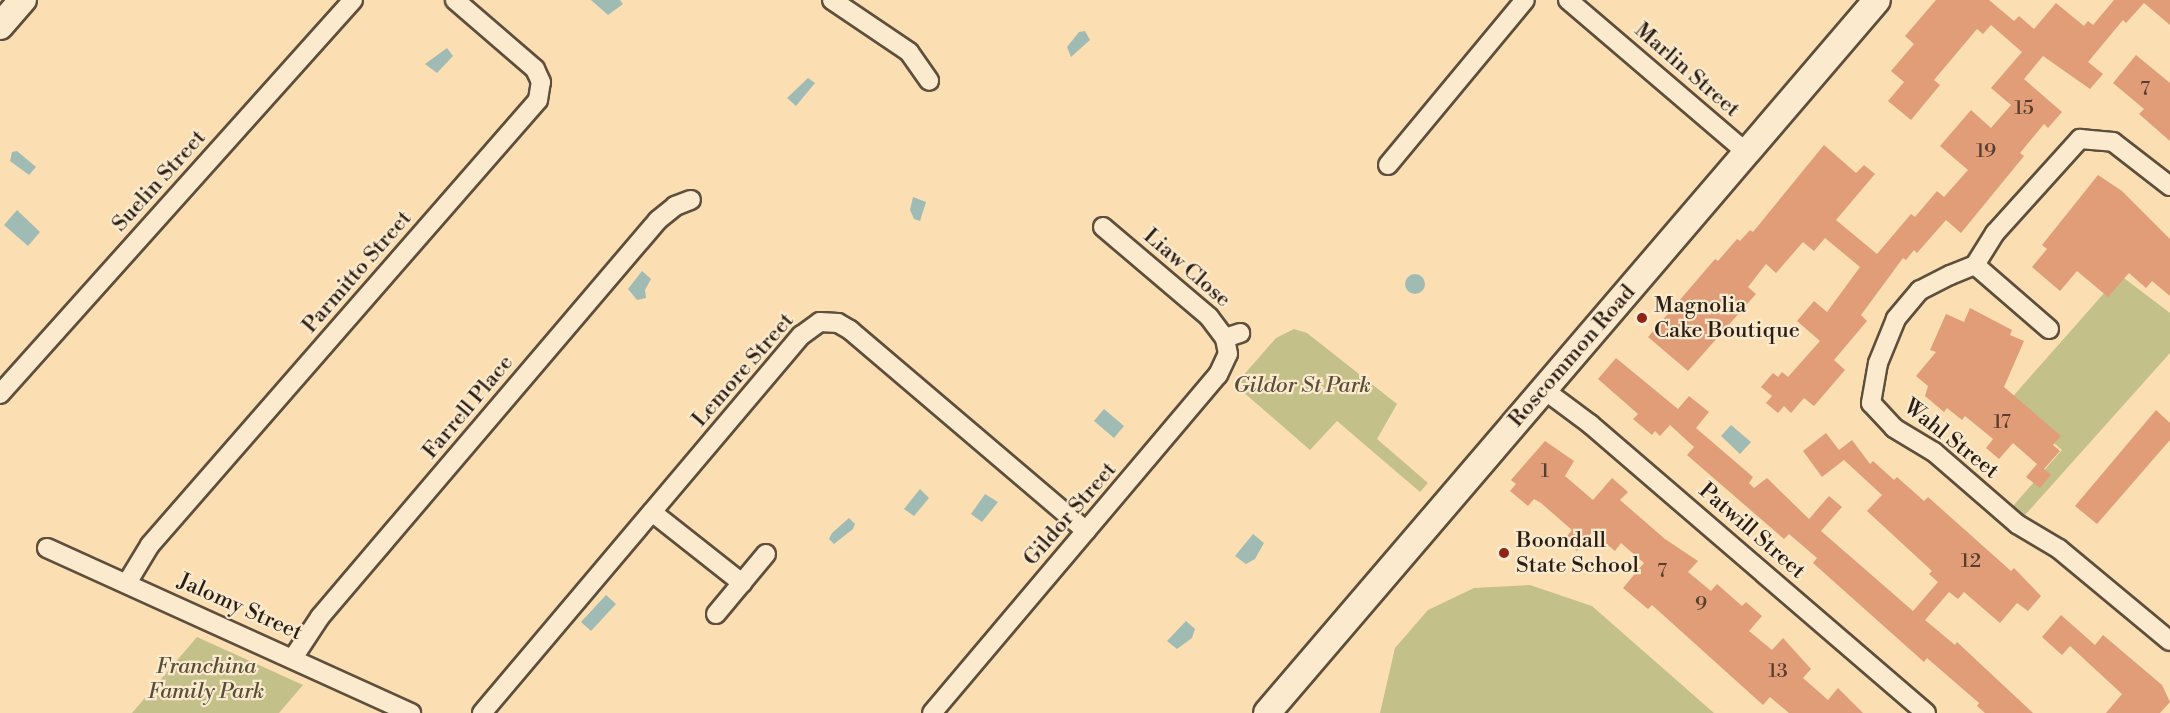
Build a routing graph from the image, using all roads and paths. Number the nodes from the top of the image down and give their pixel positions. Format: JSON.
{"nodes":[{"id":1,"x":22,"y":0,"type":"edge"},
{"id":2,"x":353,"y":0,"type":"edge"},
{"id":3,"x":455,"y":0,"type":"edge"},
{"id":4,"x":832,"y":0,"type":"edge"},
{"id":5,"x":1525,"y":0,"type":"edge"},
{"id":6,"x":1568,"y":0,"type":"edge"},
{"id":7,"x":1877,"y":0,"type":"edge"},
{"id":8,"x":0,"y":26,"type":"edge"},
{"id":9,"x":929,"y":81,"type":"dead end"},
{"id":10,"x":1746,"y":153,"type":"junction"},
{"id":11,"x":1388,"y":165,"type":"dead end"},
{"id":12,"x":2170,"y":186,"type":"edge"},
{"id":13,"x":692,"y":200,"type":"dead end"},
{"id":14,"x":1103,"y":227,"type":"dead end"},
{"id":15,"x":1976,"y":265,"type":"junction"},
{"id":16,"x":2049,"y":329,"type":"dead end"},
{"id":17,"x":1233,"y":336,"type":"joint"},
{"id":18,"x":1543,"y":389,"type":"junction"},
{"id":19,"x":0,"y":394,"type":"edge"},
{"id":20,"x":652,"y":512,"type":"junction"},
{"id":21,"x":1086,"y":531,"type":"junction"},
{"id":22,"x":47,"y":548,"type":"dead end"},
{"id":23,"x":766,"y":554,"type":"dead end"},
{"id":24,"x":127,"y":583,"type":"junction"},
{"id":25,"x":742,"y":583,"type":"junction"},
{"id":26,"x":716,"y":614,"type":"dead end"},
{"id":27,"x":2170,"y":641,"type":"edge"},
{"id":28,"x":293,"y":658,"type":"junction"},
{"id":29,"x":411,"y":713,"type":"edge"},
{"id":30,"x":482,"y":713,"type":"edge"},
{"id":31,"x":932,"y":713,"type":"edge"},
{"id":32,"x":1267,"y":713,"type":"edge"},
{"id":33,"x":1926,"y":713,"type":"edge"}],
"edges":[{"from":1,"to":8,"type":"street"},
{"from":2,"to":19,"type":"street","name":"Suelin Street"},
{"from":3,"to":24,"type":"street","name":"Parmitto Street"},
{"from":4,"to":9,"type":"street"},
{"from":5,"to":11,"type":"street"},
{"from":6,"to":10,"type":"street","name":"Marlin Street"},
{"from":7,"to":10,"type":"street","name":"Roscommon Road"},
{"from":10,"to":18,"type":"street","name":"Roscommon Road"},
{"from":12,"to":15,"type":"street"},
{"from":13,"to":28,"type":"street","name":"Farrell Place"},
{"from":14,"to":17,"type":"street","name":"Liaw Close"},
{"from":15,"to":16,"type":"street"},
{"from":15,"to":27,"type":"street","name":"Wahl Street"},
{"from":17,"to":21,"type":"street","name":"Gildor Street"},
{"from":18,"to":32,"type":"street","name":"Roscommon Road"},
{"from":18,"to":33,"type":"street","name":"Patwill Street"},
{"from":20,"to":21,"type":"street","name":"Lemore Street"},
{"from":20,"to":25,"type":"street"},
{"from":20,"to":30,"type":"street","name":"Lemore Street"},
{"from":21,"to":31,"type":"street","name":"Gildor Street"},
{"from":22,"to":24,"type":"street","name":"Jalomy Street"},
{"from":23,"to":25,"type":"street"},
{"from":24,"to":28,"type":"street","name":"Jalomy Street"},
{"from":25,"to":26,"type":"street"},
{"from":28,"to":29,"type":"street","name":"Jalomy Street"}]}
